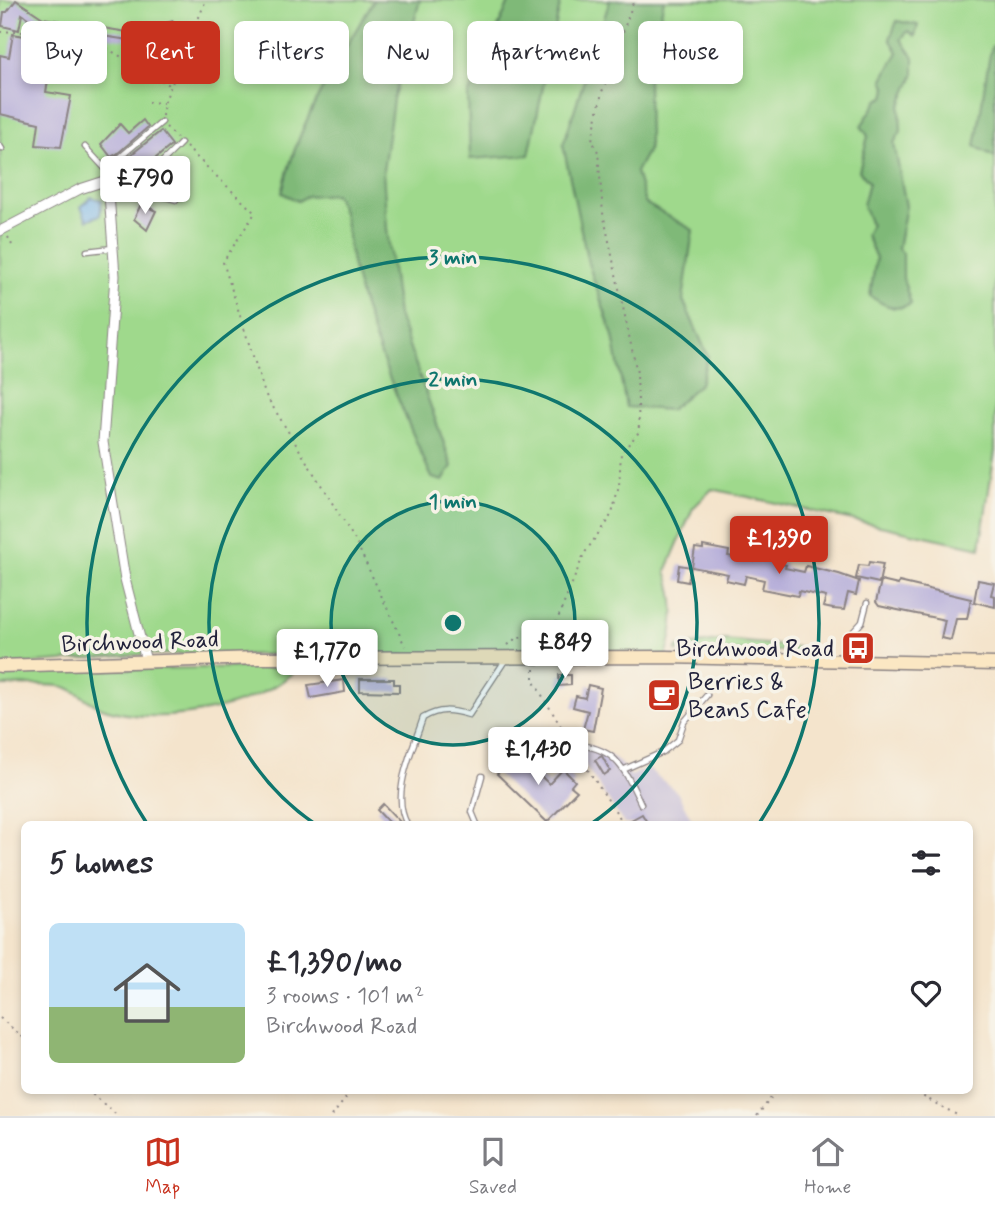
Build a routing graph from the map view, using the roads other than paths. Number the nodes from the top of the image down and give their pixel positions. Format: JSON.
{"nodes":[{"id":1,"x":162,"y":122,"type":"road end"},
{"id":2,"x":181,"y":143,"type":"road end"},
{"id":3,"x":85,"y":147,"type":"dead end"},
{"id":4,"x":106,"y":169,"type":"junction"},
{"id":5,"x":110,"y":183,"type":"junction"},
{"id":6,"x":134,"y":183,"type":"junction"},
{"id":7,"x":176,"y":200,"type":"dead end"},
{"id":8,"x":0,"y":231,"type":"edge"},
{"id":9,"x":113,"y":248,"type":"junction"},
{"id":10,"x":87,"y":251,"type":"dead end"},
{"id":11,"x":867,"y":603,"type":"dead end"},
{"id":12,"x":506,"y":655,"type":"junction"},
{"id":13,"x":146,"y":661,"type":"junction"},
{"id":14,"x":850,"y":661,"type":"junction"},
{"id":15,"x":995,"y":664,"type":"edge"},
{"id":16,"x":0,"y":666,"type":"edge"},
{"id":17,"x":707,"y":695,"type":"dead end"},
{"id":18,"x":571,"y":744,"type":"road end"},
{"id":19,"x":625,"y":769,"type":"junction"},
{"id":20,"x":482,"y":776,"type":"dead end"},
{"id":21,"x":641,"y":804,"type":"dead end"},
{"id":22,"x":405,"y":821,"type":"edge"},
{"id":23,"x":476,"y":821,"type":"edge"}],
"edges":[{"from":1,"to":4,"type":"lane"},
{"from":2,"to":6,"type":"lane"},
{"from":3,"to":4,"type":"lane"},
{"from":4,"to":5,"type":"lane"},
{"from":5,"to":6,"type":"lane"},
{"from":5,"to":8,"type":"street"},
{"from":5,"to":9,"type":"street"},
{"from":6,"to":7,"type":"lane"},
{"from":9,"to":10,"type":"lane"},
{"from":9,"to":13,"type":"street"},
{"from":11,"to":14,"type":"lane"},
{"from":12,"to":13,"type":"street","name":"Birchwood Road"},
{"from":12,"to":14,"type":"street","name":"Birchwood Road"},
{"from":12,"to":22,"type":"lane"},
{"from":13,"to":16,"type":"street","name":"Birchwood Road"},
{"from":14,"to":15,"type":"street","name":"Birchwood Road"},
{"from":17,"to":19,"type":"lane"},
{"from":18,"to":19,"type":"lane"},
{"from":19,"to":21,"type":"lane"},
{"from":20,"to":23,"type":"lane"}]}
